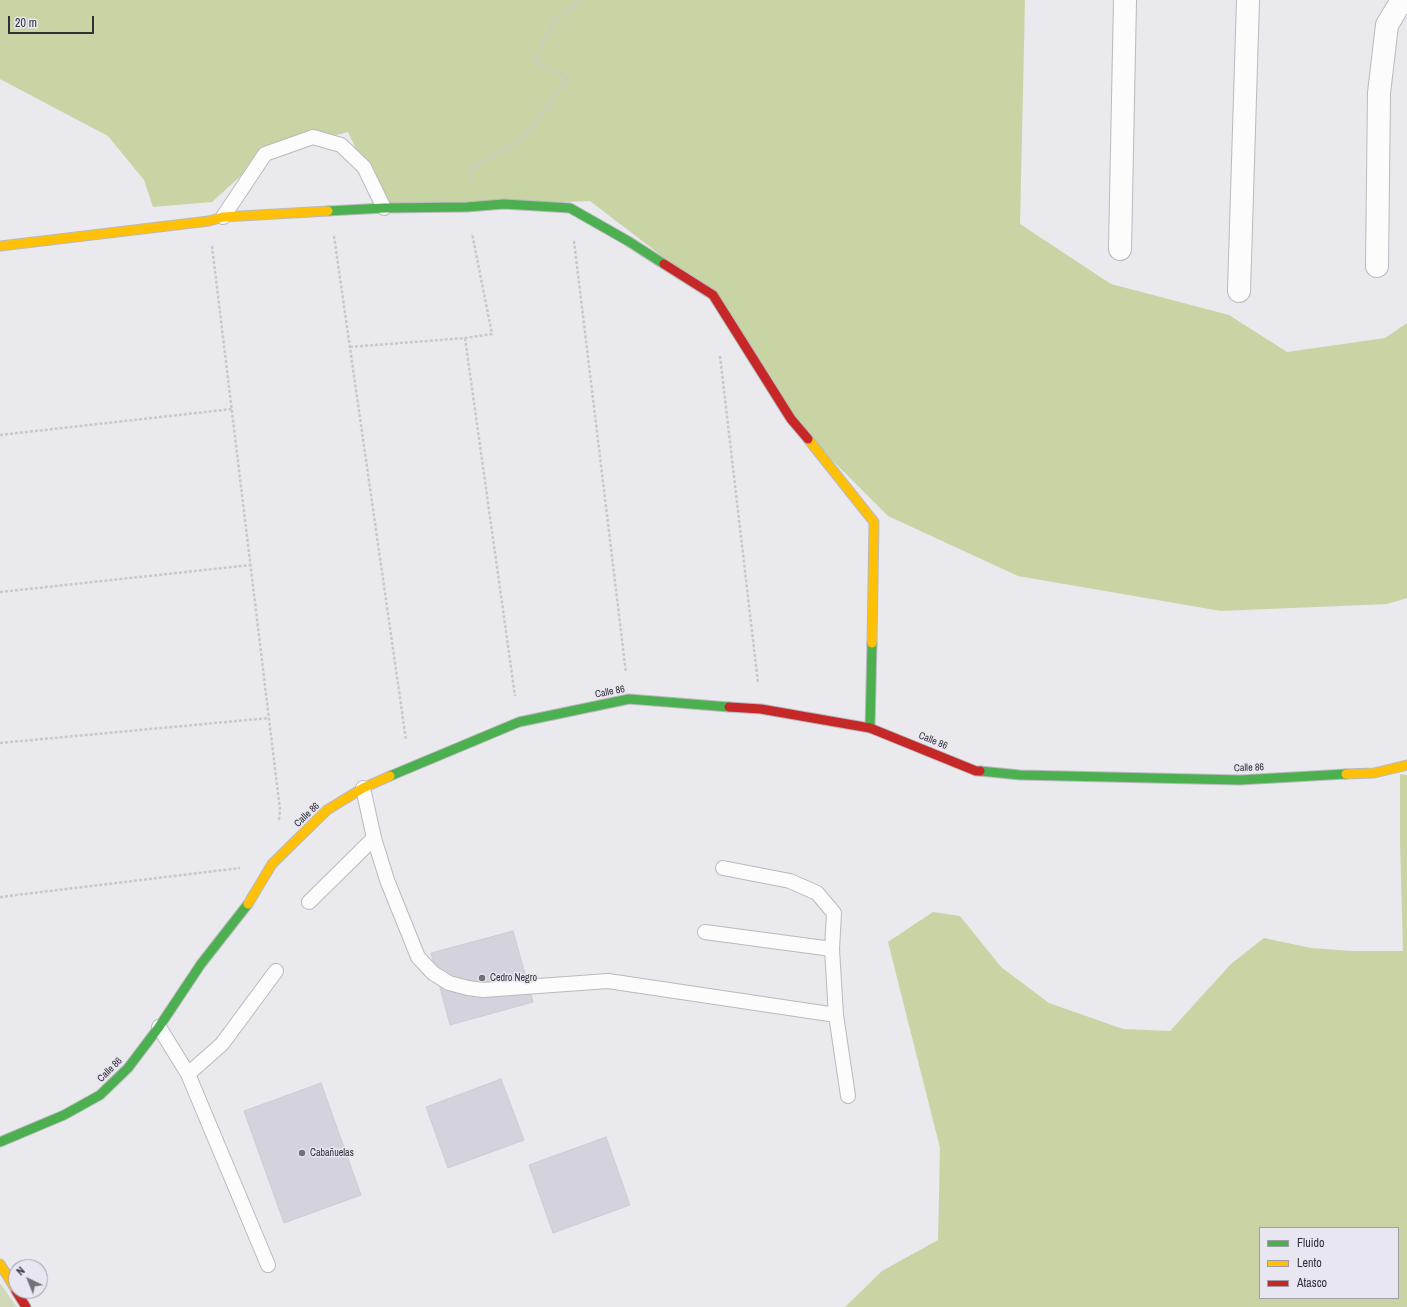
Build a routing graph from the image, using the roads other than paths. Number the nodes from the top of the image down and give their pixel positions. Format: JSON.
{"nodes":[{"id":1,"x":1125,"y":0,"type":"edge"},
{"id":2,"x":1248,"y":0,"type":"edge"},
{"id":3,"x":1402,"y":0,"type":"edge"},
{"id":4,"x":384,"y":208,"type":"junction"},
{"id":5,"x":223,"y":217,"type":"junction"},
{"id":6,"x":0,"y":246,"type":"edge"},
{"id":7,"x":1120,"y":249,"type":"dead end"},
{"id":8,"x":1377,"y":266,"type":"dead end"},
{"id":9,"x":1239,"y":291,"type":"dead end"},
{"id":10,"x":870,"y":728,"type":"junction"},
{"id":11,"x":1407,"y":766,"type":"edge"},
{"id":12,"x":1374,"y":773,"type":"junction"},
{"id":13,"x":1407,"y":775,"type":"edge"},
{"id":14,"x":363,"y":788,"type":"junction"},
{"id":15,"x":374,"y":838,"type":"junction"},
{"id":16,"x":723,"y":868,"type":"dead end"},
{"id":17,"x":309,"y":902,"type":"dead end"},
{"id":18,"x":705,"y":932,"type":"dead end"},
{"id":19,"x":832,"y":949,"type":"junction"},
{"id":20,"x":276,"y":971,"type":"dead end"},
{"id":21,"x":836,"y":1015,"type":"junction"},
{"id":22,"x":159,"y":1027,"type":"junction"},
{"id":23,"x":188,"y":1074,"type":"junction"},
{"id":24,"x":848,"y":1096,"type":"dead end"},
{"id":25,"x":0,"y":1142,"type":"edge"},
{"id":26,"x":0,"y":1264,"type":"edge"},
{"id":27,"x":268,"y":1265,"type":"dead end"},
{"id":28,"x":8,"y":1278,"type":"edge"}],
"edges":[{"from":1,"to":7,"type":"street"},
{"from":2,"to":9,"type":"street"},
{"from":3,"to":8,"type":"street"},
{"from":4,"to":5,"type":"main road"},
{"from":4,"to":5,"type":"lane"},
{"from":4,"to":10,"type":"main road"},
{"from":5,"to":6,"type":"main road"},
{"from":10,"to":12,"type":"main road","name":"Calle 86"},
{"from":10,"to":14,"type":"main road","name":"Calle 86"},
{"from":11,"to":12,"type":"main road","name":"Calle 86"},
{"from":12,"to":13,"type":"street"},
{"from":14,"to":15,"type":"lane"},
{"from":14,"to":22,"type":"main road","name":"Calle 86"},
{"from":15,"to":17,"type":"lane"},
{"from":15,"to":21,"type":"lane"},
{"from":16,"to":19,"type":"lane"},
{"from":18,"to":19,"type":"lane"},
{"from":19,"to":21,"type":"lane"},
{"from":20,"to":23,"type":"lane"},
{"from":21,"to":24,"type":"lane"},
{"from":22,"to":23,"type":"lane"},
{"from":22,"to":25,"type":"main road","name":"Calle 86"},
{"from":23,"to":27,"type":"lane"},
{"from":26,"to":28,"type":"main road"}]}
